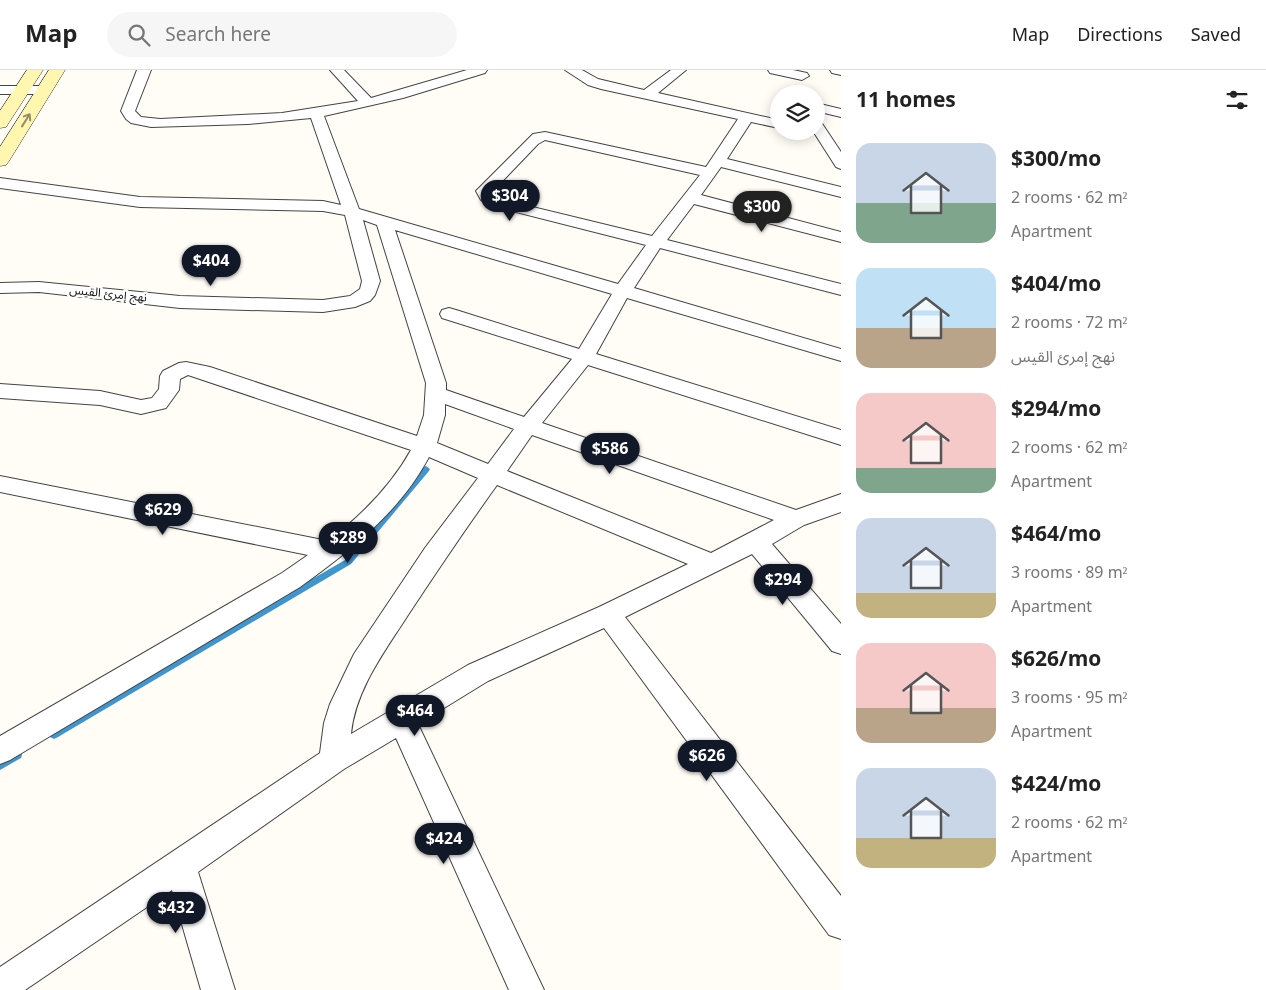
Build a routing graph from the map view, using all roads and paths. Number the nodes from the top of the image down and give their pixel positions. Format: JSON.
{"nodes":[{"id":1,"x":35,"y":70,"type":"edge"},
{"id":2,"x":57,"y":70,"type":"edge"},
{"id":3,"x":144,"y":70,"type":"edge"},
{"id":4,"x":337,"y":70,"type":"edge"},
{"id":5,"x":480,"y":70,"type":"edge"},
{"id":6,"x":572,"y":70,"type":"edge"},
{"id":7,"x":679,"y":70,"type":"edge"},
{"id":8,"x":775,"y":70,"type":"edge"},
{"id":9,"x":837,"y":70,"type":"edge"},
{"id":10,"x":841,"y":71,"type":"edge"},
{"id":11,"x":802,"y":77,"type":"edge"},
{"id":12,"x":0,"y":90,"type":"edge"},
{"id":13,"x":22,"y":90,"type":"junction"},
{"id":14,"x":45,"y":90,"type":"junction"},
{"id":15,"x":647,"y":96,"type":"junction"},
{"id":16,"x":367,"y":102,"type":"junction"},
{"id":17,"x":825,"y":109,"type":"edge"},
{"id":18,"x":316,"y":113,"type":"junction"},
{"id":19,"x":841,"y":113,"type":"edge"},
{"id":20,"x":746,"y":118,"type":"junction"},
{"id":21,"x":770,"y":122,"type":"edge"},
{"id":22,"x":0,"y":123,"type":"edge"},
{"id":23,"x":825,"y":134,"type":"edge"},
{"id":24,"x":825,"y":140,"type":"edge"},
{"id":25,"x":841,"y":143,"type":"edge"},
{"id":26,"x":0,"y":161,"type":"edge"},
{"id":27,"x":841,"y":164,"type":"edge"},
{"id":28,"x":714,"y":168,"type":"junction"},
{"id":29,"x":0,"y":183,"type":"edge"},
{"id":30,"x":841,"y":192,"type":"edge"},
{"id":31,"x":692,"y":198,"type":"junction"},
{"id":32,"x":352,"y":212,"type":"junction"},
{"id":33,"x":384,"y":221,"type":"junction"},
{"id":34,"x":841,"y":237,"type":"edge"},
{"id":35,"x":656,"y":242,"type":"junction"},
{"id":36,"x":0,"y":288,"type":"edge"},
{"id":37,"x":841,"y":290,"type":"edge"},
{"id":38,"x":622,"y":292,"type":"junction"},
{"id":39,"x":449,"y":314,"type":"dead end"},
{"id":40,"x":841,"y":355,"type":"edge"},
{"id":41,"x":585,"y":356,"type":"junction"},
{"id":42,"x":0,"y":391,"type":"edge"},
{"id":43,"x":437,"y":394,"type":"junction"},
{"id":44,"x":526,"y":427,"type":"junction"},
{"id":45,"x":841,"y":438,"type":"edge"},
{"id":46,"x":425,"y":447,"type":"junction"},
{"id":47,"x":492,"y":475,"type":"junction"},
{"id":48,"x":0,"y":484,"type":"edge"},
{"id":49,"x":841,"y":503,"type":"edge"},
{"id":50,"x":796,"y":519,"type":"junction"},
{"id":51,"x":756,"y":542,"type":"junction"},
{"id":52,"x":333,"y":551,"type":"junction"},
{"id":53,"x":712,"y":564,"type":"junction"},
{"id":54,"x":608,"y":614,"type":"junction"},
{"id":55,"x":841,"y":643,"type":"edge"},
{"id":56,"x":402,"y":720,"type":"junction"},
{"id":57,"x":0,"y":751,"type":"edge"},
{"id":58,"x":334,"y":760,"type":"junction"},
{"id":59,"x":180,"y":864,"type":"junction"},
{"id":60,"x":841,"y":923,"type":"edge"},
{"id":61,"x":0,"y":987,"type":"edge"},
{"id":62,"x":218,"y":990,"type":"edge"},
{"id":63,"x":527,"y":990,"type":"edge"}],
"edges":[{"from":1,"to":13,"type":"main road"},
{"from":2,"to":14,"type":"main road"},
{"from":3,"to":18,"type":"street"},
{"from":4,"to":16,"type":"street"},
{"from":5,"to":16,"type":"street"},
{"from":6,"to":15,"type":"street"},
{"from":7,"to":15,"type":"street"},
{"from":8,"to":11,"type":"street"},
{"from":9,"to":10,"type":"street"},
{"from":12,"to":13,"type":"street"},
{"from":13,"to":14,"type":"street"},
{"from":13,"to":22,"type":"main road"},
{"from":26,"to":14,"type":"main road","one_way":true},
{"from":15,"to":20,"type":"street"},
{"from":16,"to":18,"type":"street"},
{"from":17,"to":19,"type":"street"},
{"from":18,"to":32,"type":"street","name":"نهج إمرئ القيس"},
{"from":20,"to":21,"type":"street"},
{"from":20,"to":28,"type":"street"},
{"from":23,"to":25,"type":"street"},
{"from":24,"to":27,"type":"street"},
{"from":28,"to":30,"type":"street"},
{"from":28,"to":31,"type":"street"},
{"from":28,"to":35,"type":"street"},
{"from":29,"to":32,"type":"street"},
{"from":31,"to":34,"type":"street"},
{"from":31,"to":35,"type":"street"},
{"from":32,"to":33,"type":"street"},
{"from":32,"to":36,"type":"street","name":"نهج إمرئ القيس"},
{"from":33,"to":38,"type":"street"},
{"from":33,"to":43,"type":"street"},
{"from":35,"to":37,"type":"street"},
{"from":35,"to":38,"type":"street"},
{"from":38,"to":40,"type":"street"},
{"from":38,"to":41,"type":"street"},
{"from":39,"to":41,"type":"street"},
{"from":41,"to":44,"type":"street"},
{"from":41,"to":45,"type":"street"},
{"from":42,"to":46,"type":"street"},
{"from":43,"to":44,"type":"street"},
{"from":43,"to":46,"type":"street"},
{"from":44,"to":47,"type":"street"},
{"from":44,"to":50,"type":"street"},
{"from":46,"to":47,"type":"street"},
{"from":46,"to":52,"type":"street"},
{"from":47,"to":53,"type":"street"},
{"from":47,"to":58,"type":"street"},
{"from":48,"to":52,"type":"street"},
{"from":49,"to":50,"type":"street"},
{"from":50,"to":51,"type":"street"},
{"from":51,"to":53,"type":"street"},
{"from":51,"to":55,"type":"street"},
{"from":52,"to":57,"type":"street"},
{"from":53,"to":54,"type":"street"},
{"from":54,"to":56,"type":"street"},
{"from":54,"to":60,"type":"street"},
{"from":56,"to":58,"type":"street"},
{"from":56,"to":63,"type":"street"},
{"from":58,"to":59,"type":"street"},
{"from":59,"to":61,"type":"street"},
{"from":59,"to":62,"type":"street"}]}
